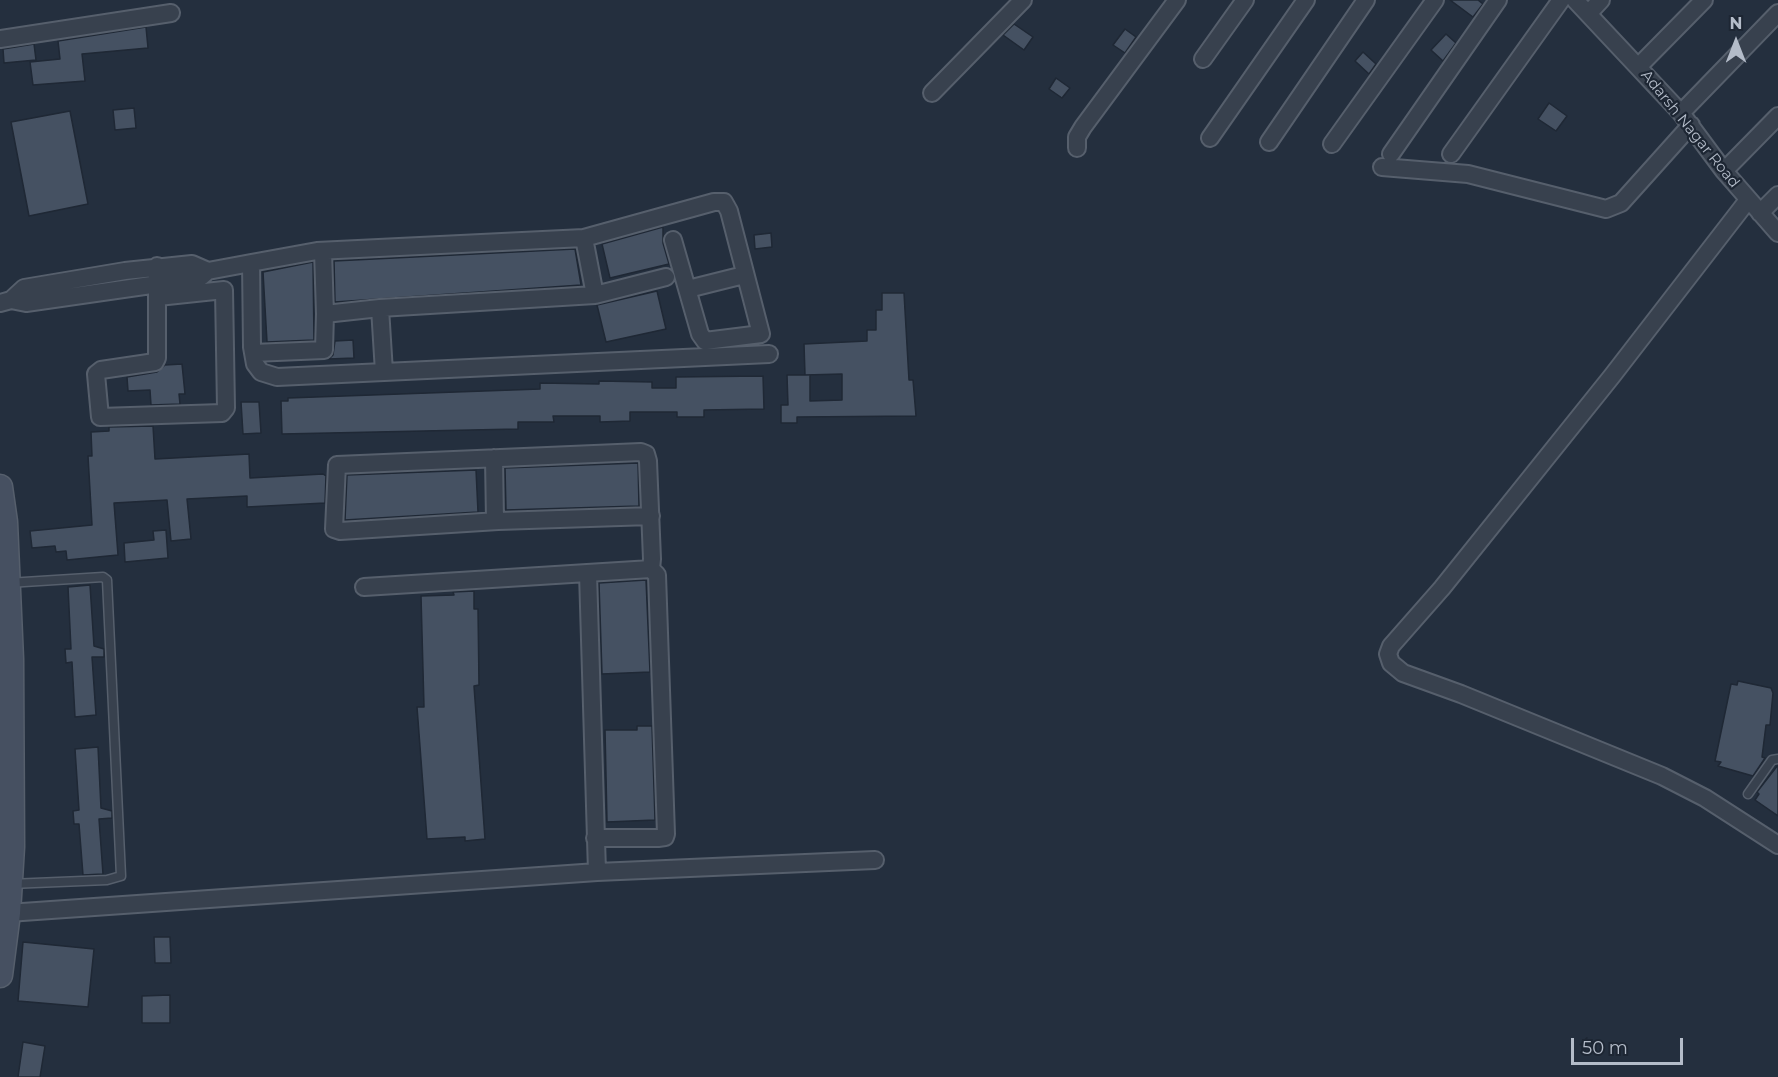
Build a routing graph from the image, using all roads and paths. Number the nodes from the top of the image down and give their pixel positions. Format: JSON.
{"nodes":[{"id":1,"x":1023,"y":0,"type":"edge"},
{"id":2,"x":1177,"y":0,"type":"edge"},
{"id":3,"x":1245,"y":0,"type":"edge"},
{"id":4,"x":1306,"y":0,"type":"edge"},
{"id":5,"x":1366,"y":0,"type":"edge"},
{"id":6,"x":1435,"y":0,"type":"edge"},
{"id":7,"x":1498,"y":0,"type":"edge"},
{"id":8,"x":1560,"y":0,"type":"edge"},
{"id":9,"x":1575,"y":0,"type":"edge"},
{"id":10,"x":1601,"y":0,"type":"edge"},
{"id":11,"x":1704,"y":0,"type":"edge"},
{"id":12,"x":171,"y":13,"type":"dead end"},
{"id":13,"x":1778,"y":13,"type":"edge"},
{"id":14,"x":1588,"y":14,"type":"junction"},
{"id":15,"x":0,"y":39,"type":"edge"},
{"id":16,"x":1203,"y":59,"type":"dead end"},
{"id":17,"x":1639,"y":66,"type":"junction"},
{"id":18,"x":932,"y":93,"type":"dead end"},
{"id":19,"x":1778,"y":116,"type":"edge"},
{"id":20,"x":1686,"y":119,"type":"junction"},
{"id":21,"x":1210,"y":138,"type":"dead end"},
{"id":22,"x":1269,"y":142,"type":"dead end"},
{"id":23,"x":1332,"y":144,"type":"dead end"},
{"id":24,"x":1077,"y":148,"type":"dead end"},
{"id":25,"x":1451,"y":154,"type":"dead end"},
{"id":26,"x":1724,"y":171,"type":"junction"},
{"id":27,"x":1778,"y":195,"type":"edge"},
{"id":28,"x":1748,"y":200,"type":"junction"},
{"id":29,"x":1760,"y":213,"type":"junction"},
{"id":30,"x":1778,"y":233,"type":"edge"},
{"id":31,"x":584,"y":238,"type":"junction"},
{"id":32,"x":673,"y":240,"type":"dead end"},
{"id":33,"x":323,"y":251,"type":"junction"},
{"id":34,"x":251,"y":263,"type":"junction"},
{"id":35,"x":744,"y":275,"type":"junction"},
{"id":36,"x":666,"y":277,"type":"dead end"},
{"id":37,"x":157,"y":282,"type":"junction"},
{"id":38,"x":687,"y":289,"type":"junction"},
{"id":39,"x":595,"y":295,"type":"junction"},
{"id":40,"x":6,"y":301,"type":"edge"},
{"id":41,"x":380,"y":308,"type":"junction"},
{"id":42,"x":325,"y":314,"type":"junction"},
{"id":43,"x":706,"y":349,"type":"junction"},
{"id":44,"x":253,"y":353,"type":"junction"},
{"id":45,"x":769,"y":354,"type":"dead end"},
{"id":46,"x":384,"y":372,"type":"junction"},
{"id":47,"x":494,"y":458,"type":"junction"},
{"id":48,"x":0,"y":487,"type":"edge"},
{"id":49,"x":651,"y":516,"type":"junction"},
{"id":50,"x":495,"y":521,"type":"junction"},
{"id":51,"x":651,"y":569,"type":"junction"},
{"id":52,"x":588,"y":573,"type":"junction"},
{"id":53,"x":8,"y":583,"type":"junction"},
{"id":54,"x":364,"y":587,"type":"dead end"},
{"id":55,"x":1778,"y":759,"type":"edge"},
{"id":56,"x":1748,"y":794,"type":"dead end"},
{"id":57,"x":595,"y":838,"type":"junction"},
{"id":58,"x":1778,"y":845,"type":"edge"},
{"id":59,"x":875,"y":860,"type":"dead end"},
{"id":60,"x":597,"y":872,"type":"junction"},
{"id":61,"x":10,"y":884,"type":"junction"},
{"id":62,"x":8,"y":913,"type":"junction"},
{"id":63,"x":1,"y":962,"type":"edge"}],
"edges":[{"from":1,"to":18,"type":"street"},
{"from":2,"to":24,"type":"street"},
{"from":3,"to":16,"type":"street"},
{"from":4,"to":21,"type":"street"},
{"from":5,"to":22,"type":"street"},
{"from":6,"to":23,"type":"street"},
{"from":7,"to":20,"type":"street"},
{"from":8,"to":25,"type":"street"},
{"from":9,"to":14,"type":"street","name":"Adarsh Nagar Road"},
{"from":10,"to":14,"type":"street"},
{"from":11,"to":17,"type":"street"},
{"from":12,"to":15,"type":"street"},
{"from":13,"to":20,"type":"street"},
{"from":14,"to":17,"type":"street","name":"Adarsh Nagar Road"},
{"from":17,"to":20,"type":"street","name":"Adarsh Nagar Road"},
{"from":19,"to":26,"type":"street"},
{"from":20,"to":26,"type":"street","name":"Adarsh Nagar Road"},
{"from":26,"to":28,"type":"street","name":"Adarsh Nagar Road"},
{"from":27,"to":29,"type":"street"},
{"from":28,"to":29,"type":"street","name":"Adarsh Nagar Road"},
{"from":28,"to":58,"type":"street"},
{"from":29,"to":30,"type":"street","name":"Adarsh Nagar Road"},
{"from":31,"to":33,"type":"street"},
{"from":31,"to":35,"type":"street"},
{"from":31,"to":39,"type":"street"},
{"from":32,"to":38,"type":"street"},
{"from":33,"to":34,"type":"street"},
{"from":33,"to":42,"type":"street"},
{"from":34,"to":37,"type":"street"},
{"from":34,"to":44,"type":"street"},
{"from":35,"to":38,"type":"street"},
{"from":35,"to":43,"type":"street"},
{"from":36,"to":39,"type":"street"},
{"from":37,"to":37,"type":"street"},
{"from":37,"to":40,"type":"street"},
{"from":38,"to":43,"type":"street"},
{"from":39,"to":41,"type":"street"},
{"from":41,"to":42,"type":"street"},
{"from":41,"to":46,"type":"street"},
{"from":42,"to":44,"type":"street"},
{"from":43,"to":45,"type":"street"},
{"from":43,"to":46,"type":"street"},
{"from":44,"to":46,"type":"street"},
{"from":47,"to":49,"type":"street"},
{"from":47,"to":50,"type":"street"},
{"from":47,"to":50,"type":"street"},
{"from":48,"to":53,"type":"main road"},
{"from":49,"to":50,"type":"street"},
{"from":49,"to":51,"type":"street"},
{"from":51,"to":52,"type":"street"},
{"from":51,"to":57,"type":"street"},
{"from":52,"to":54,"type":"street"},
{"from":52,"to":57,"type":"street"},
{"from":53,"to":61,"type":"main road"},
{"from":53,"to":61,"type":"lane"},
{"from":55,"to":56,"type":"lane"},
{"from":57,"to":60,"type":"street"},
{"from":59,"to":60,"type":"street"},
{"from":60,"to":62,"type":"street"},
{"from":61,"to":62,"type":"main road"},
{"from":62,"to":63,"type":"main road"}]}
